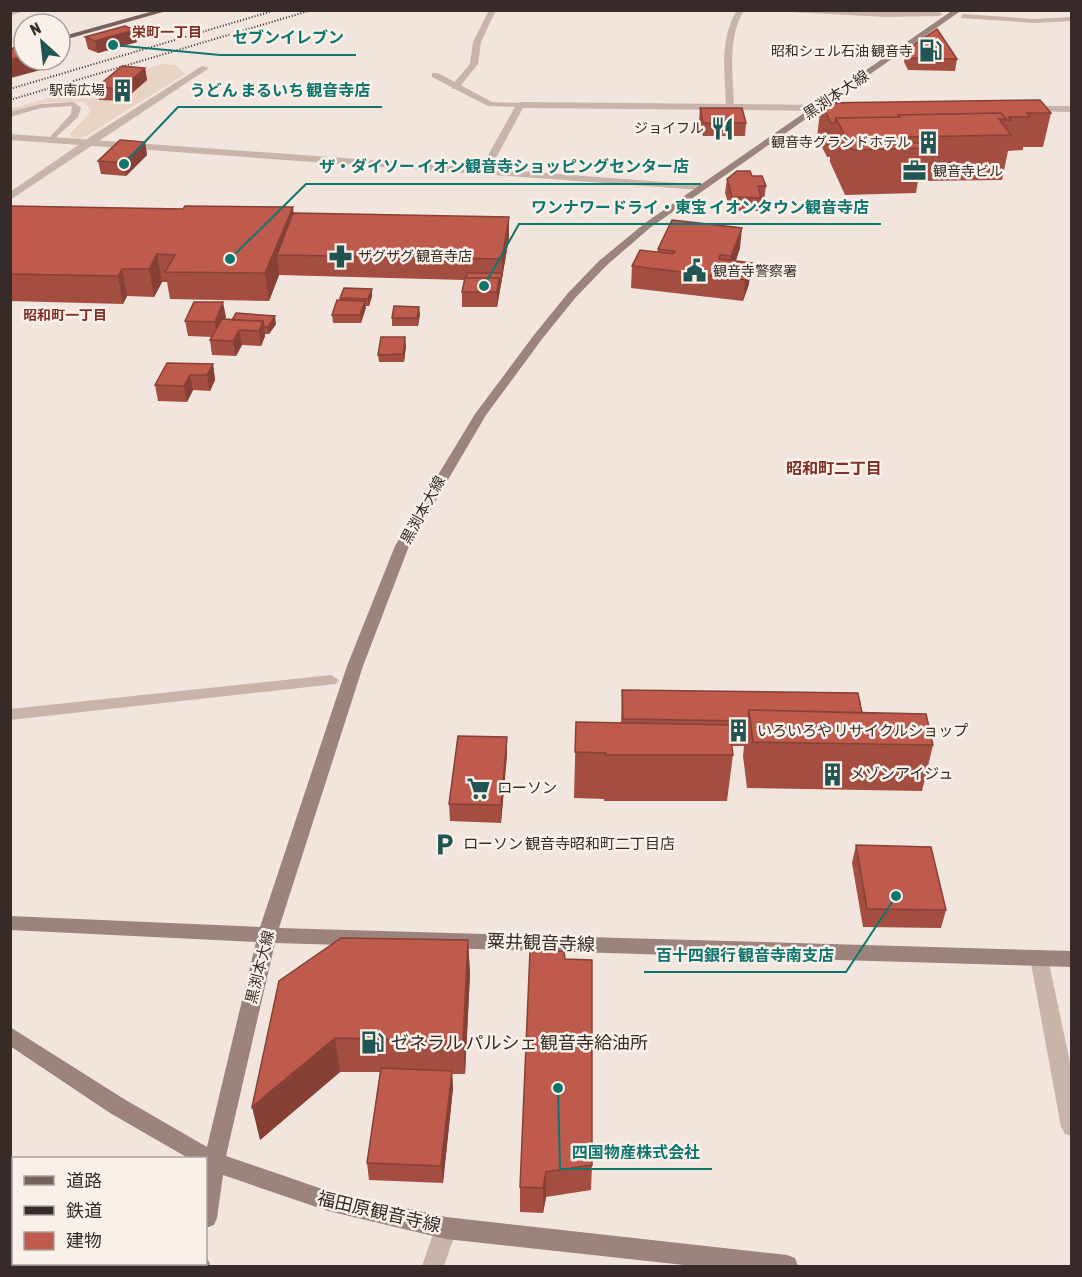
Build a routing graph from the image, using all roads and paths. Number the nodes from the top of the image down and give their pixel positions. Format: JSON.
{"nodes":[{"id":1,"x":18,"y":10,"type":"edge"},
{"id":2,"x":166,"y":10,"type":"edge"},
{"id":3,"x":494,"y":10,"type":"edge"},
{"id":4,"x":741,"y":10,"type":"edge"},
{"id":5,"x":754,"y":10,"type":"edge"},
{"id":6,"x":961,"y":13,"type":"edge"},
{"id":7,"x":10,"y":14,"type":"edge"},
{"id":8,"x":939,"y":14,"type":"dead end"},
{"id":9,"x":1071,"y":20,"type":"edge"},
{"id":10,"x":72,"y":36,"type":"edge"},
{"id":11,"x":205,"y":68,"type":"dead end"},
{"id":12,"x":435,"y":75,"type":"dead end"},
{"id":13,"x":455,"y":87,"type":"junction"},
{"id":14,"x":520,"y":105,"type":"junction"},
{"id":15,"x":730,"y":106,"type":"junction"},
{"id":16,"x":817,"y":108,"type":"junction"},
{"id":17,"x":841,"y":108,"type":"edge"},
{"id":18,"x":1018,"y":109,"type":"edge"},
{"id":19,"x":1071,"y":109,"type":"edge"},
{"id":20,"x":10,"y":115,"type":"edge"},
{"id":21,"x":10,"y":137,"type":"edge"},
{"id":22,"x":51,"y":140,"type":"junction"},
{"id":23,"x":87,"y":143,"type":"junction"},
{"id":24,"x":484,"y":172,"type":"junction"},
{"id":25,"x":701,"y":187,"type":"junction"},
{"id":26,"x":10,"y":197,"type":"edge"},
{"id":27,"x":331,"y":680,"type":"dead end"},
{"id":28,"x":10,"y":715,"type":"edge"},
{"id":29,"x":10,"y":923,"type":"edge"},
{"id":30,"x":267,"y":935,"type":"junction"},
{"id":31,"x":1039,"y":958,"type":"junction"},
{"id":32,"x":1071,"y":959,"type":"edge"},
{"id":33,"x":10,"y":1035,"type":"edge"},
{"id":34,"x":1071,"y":1127,"type":"edge"},
{"id":35,"x":205,"y":1157,"type":"edge"},
{"id":36,"x":207,"y":1158,"type":"edge"},
{"id":37,"x":214,"y":1162,"type":"junction"},
{"id":38,"x":207,"y":1211,"type":"edge"},
{"id":39,"x":446,"y":1228,"type":"junction"},
{"id":40,"x":433,"y":1266,"type":"edge"},
{"id":41,"x":787,"y":1266,"type":"edge"}],
"edges":[{"from":1,"to":7,"type":"street"},
{"from":2,"to":10,"type":"main road"},
{"from":3,"to":13,"type":"street"},
{"from":4,"to":15,"type":"street"},
{"from":5,"to":8,"type":"street"},
{"from":6,"to":9,"type":"street"},
{"from":6,"to":16,"type":"main road","name":"黒渕本大線"},
{"from":11,"to":23,"type":"street"},
{"from":12,"to":13,"type":"lane"},
{"from":13,"to":14,"type":"lane"},
{"from":14,"to":15,"type":"street"},
{"from":14,"to":24,"type":"street"},
{"from":15,"to":16,"type":"street"},
{"from":16,"to":17,"type":"street"},
{"from":16,"to":25,"type":"main road","name":"黒渕本大線"},
{"from":18,"to":19,"type":"street"},
{"from":20,"to":22,"type":"lane"},
{"from":21,"to":22,"type":"street"},
{"from":22,"to":23,"type":"street"},
{"from":23,"to":24,"type":"street"},
{"from":23,"to":26,"type":"street"},
{"from":24,"to":25,"type":"street"},
{"from":25,"to":30,"type":"main road","name":"黒渕本大線"},
{"from":27,"to":28,"type":"street"},
{"from":29,"to":30,"type":"main road","name":"粟井観音寺線"},
{"from":30,"to":31,"type":"main road","name":"粟井観音寺線"},
{"from":30,"to":37,"type":"main road","name":"黒渕本大線"},
{"from":31,"to":32,"type":"main road","name":"粟井観音寺線"},
{"from":31,"to":34,"type":"street"},
{"from":33,"to":35,"type":"main road","name":"福田原観音寺線"},
{"from":36,"to":37,"type":"main road","name":"福田原観音寺線"},
{"from":37,"to":38,"type":"main road","name":"黒渕本大線"},
{"from":37,"to":39,"type":"main road","name":"福田原観音寺線"},
{"from":39,"to":40,"type":"street"},
{"from":39,"to":41,"type":"main road","name":"福田原観音寺線"}]}
